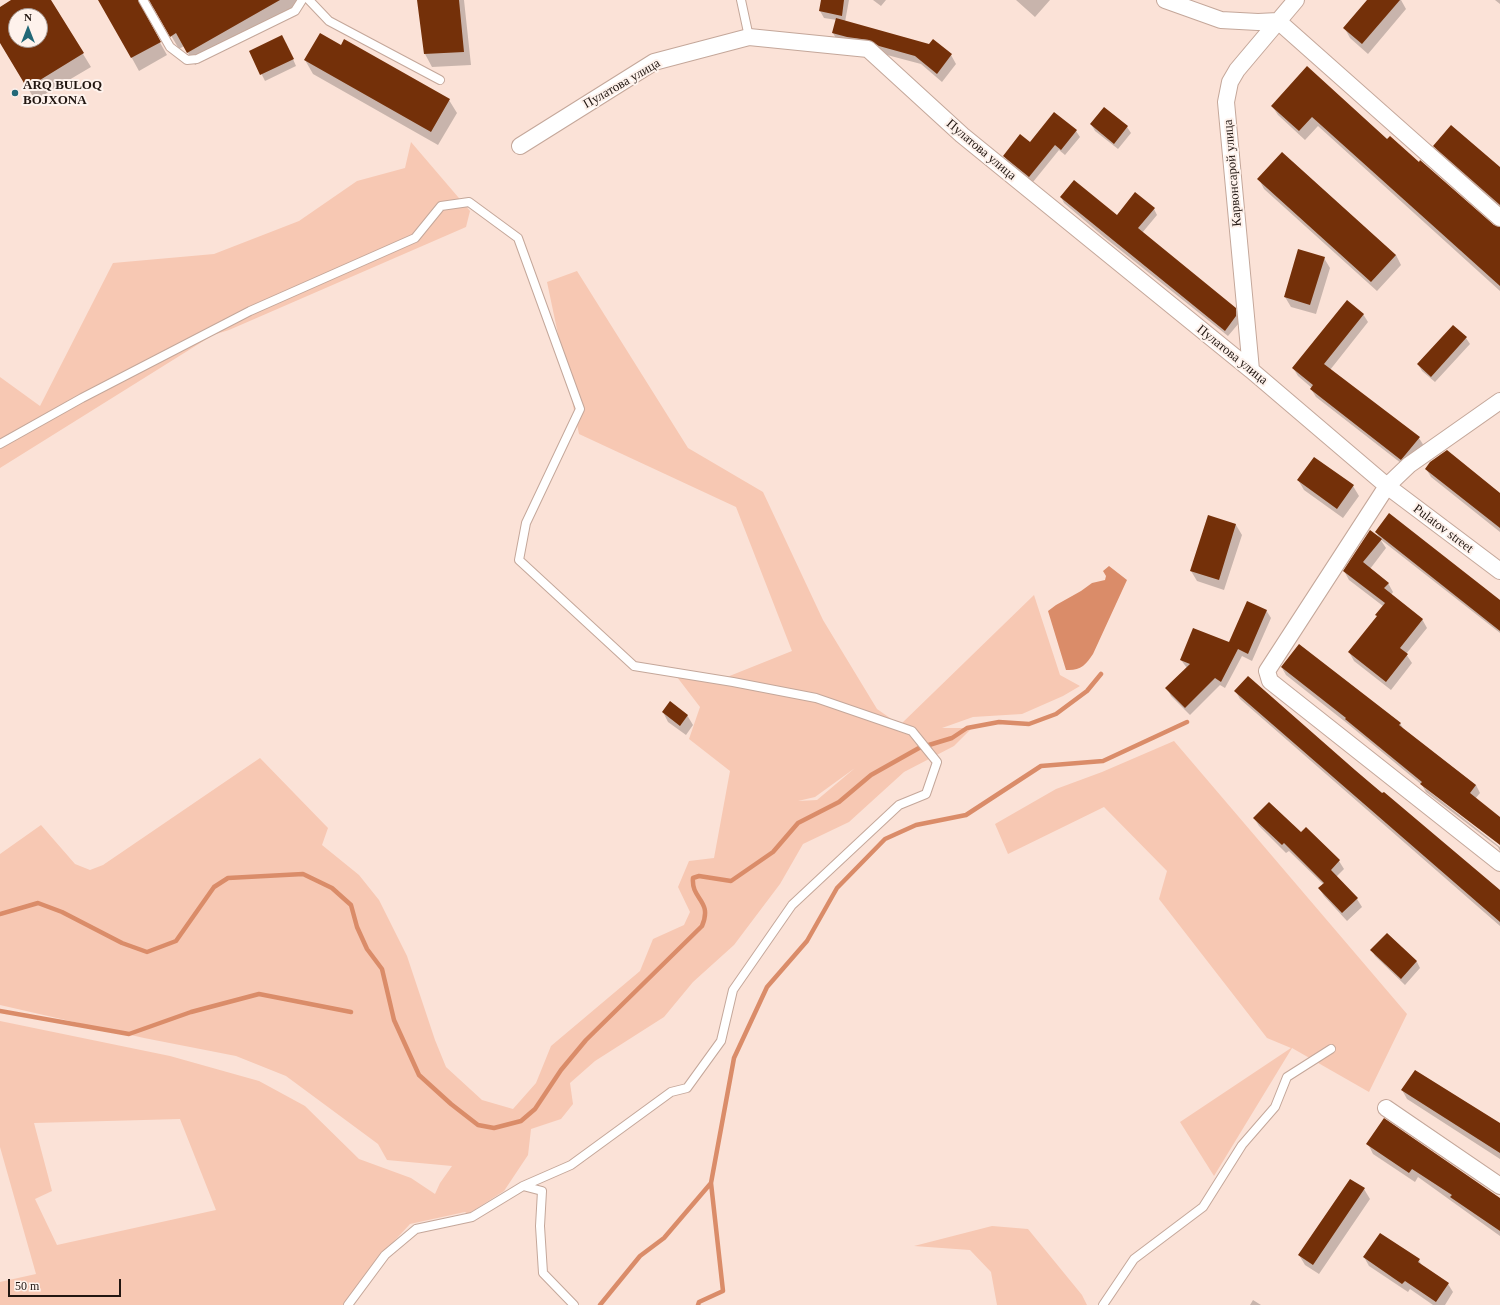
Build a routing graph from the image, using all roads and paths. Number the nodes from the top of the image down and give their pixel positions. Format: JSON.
{"nodes":[{"id":1,"x":143,"y":0,"type":"edge"},
{"id":2,"x":302,"y":0,"type":"edge"},
{"id":3,"x":309,"y":0,"type":"edge"},
{"id":4,"x":741,"y":0,"type":"edge"},
{"id":5,"x":1165,"y":0,"type":"edge"},
{"id":6,"x":1292,"y":1,"type":"edge"},
{"id":7,"x":1187,"y":4,"type":"edge"},
{"id":8,"x":1278,"y":21,"type":"junction"},
{"id":9,"x":749,"y":37,"type":"junction"},
{"id":10,"x":440,"y":80,"type":"dead end"},
{"id":11,"x":520,"y":146,"type":"dead end"},
{"id":12,"x":1500,"y":218,"type":"edge"},
{"id":13,"x":1251,"y":370,"type":"junction"},
{"id":14,"x":1500,"y":401,"type":"edge"},
{"id":15,"x":0,"y":444,"type":"edge"},
{"id":16,"x":1387,"y":486,"type":"junction"},
{"id":17,"x":1500,"y":571,"type":"edge"},
{"id":18,"x":1500,"y":863,"type":"edge"},
{"id":19,"x":1331,"y":1049,"type":"dead end"},
{"id":20,"x":1386,"y":1108,"type":"dead end"},
{"id":21,"x":523,"y":1186,"type":"junction"},
{"id":22,"x":1500,"y":1186,"type":"edge"},
{"id":23,"x":348,"y":1305,"type":"edge"},
{"id":24,"x":574,"y":1305,"type":"edge"},
{"id":25,"x":1103,"y":1305,"type":"edge"}],
"edges":[{"from":1,"to":2,"type":"lane"},
{"from":3,"to":10,"type":"lane"},
{"from":4,"to":9,"type":"lane"},
{"from":5,"to":7,"type":"street"},
{"from":6,"to":8,"type":"street","name":"Карвонсарой улица"},
{"from":7,"to":8,"type":"street"},
{"from":8,"to":12,"type":"street"},
{"from":8,"to":13,"type":"street","name":"Карвонсарой улица"},
{"from":9,"to":11,"type":"street","name":"Пулатова улица"},
{"from":9,"to":13,"type":"street","name":"Пулатова улица"},
{"from":13,"to":16,"type":"street","name":"Пулатова улица"},
{"from":14,"to":16,"type":"street"},
{"from":15,"to":21,"type":"lane"},
{"from":16,"to":17,"type":"street","name":"Pulatov street"},
{"from":16,"to":18,"type":"street"},
{"from":19,"to":25,"type":"lane"},
{"from":20,"to":22,"type":"street"},
{"from":21,"to":23,"type":"lane"},
{"from":21,"to":24,"type":"lane"}]}
